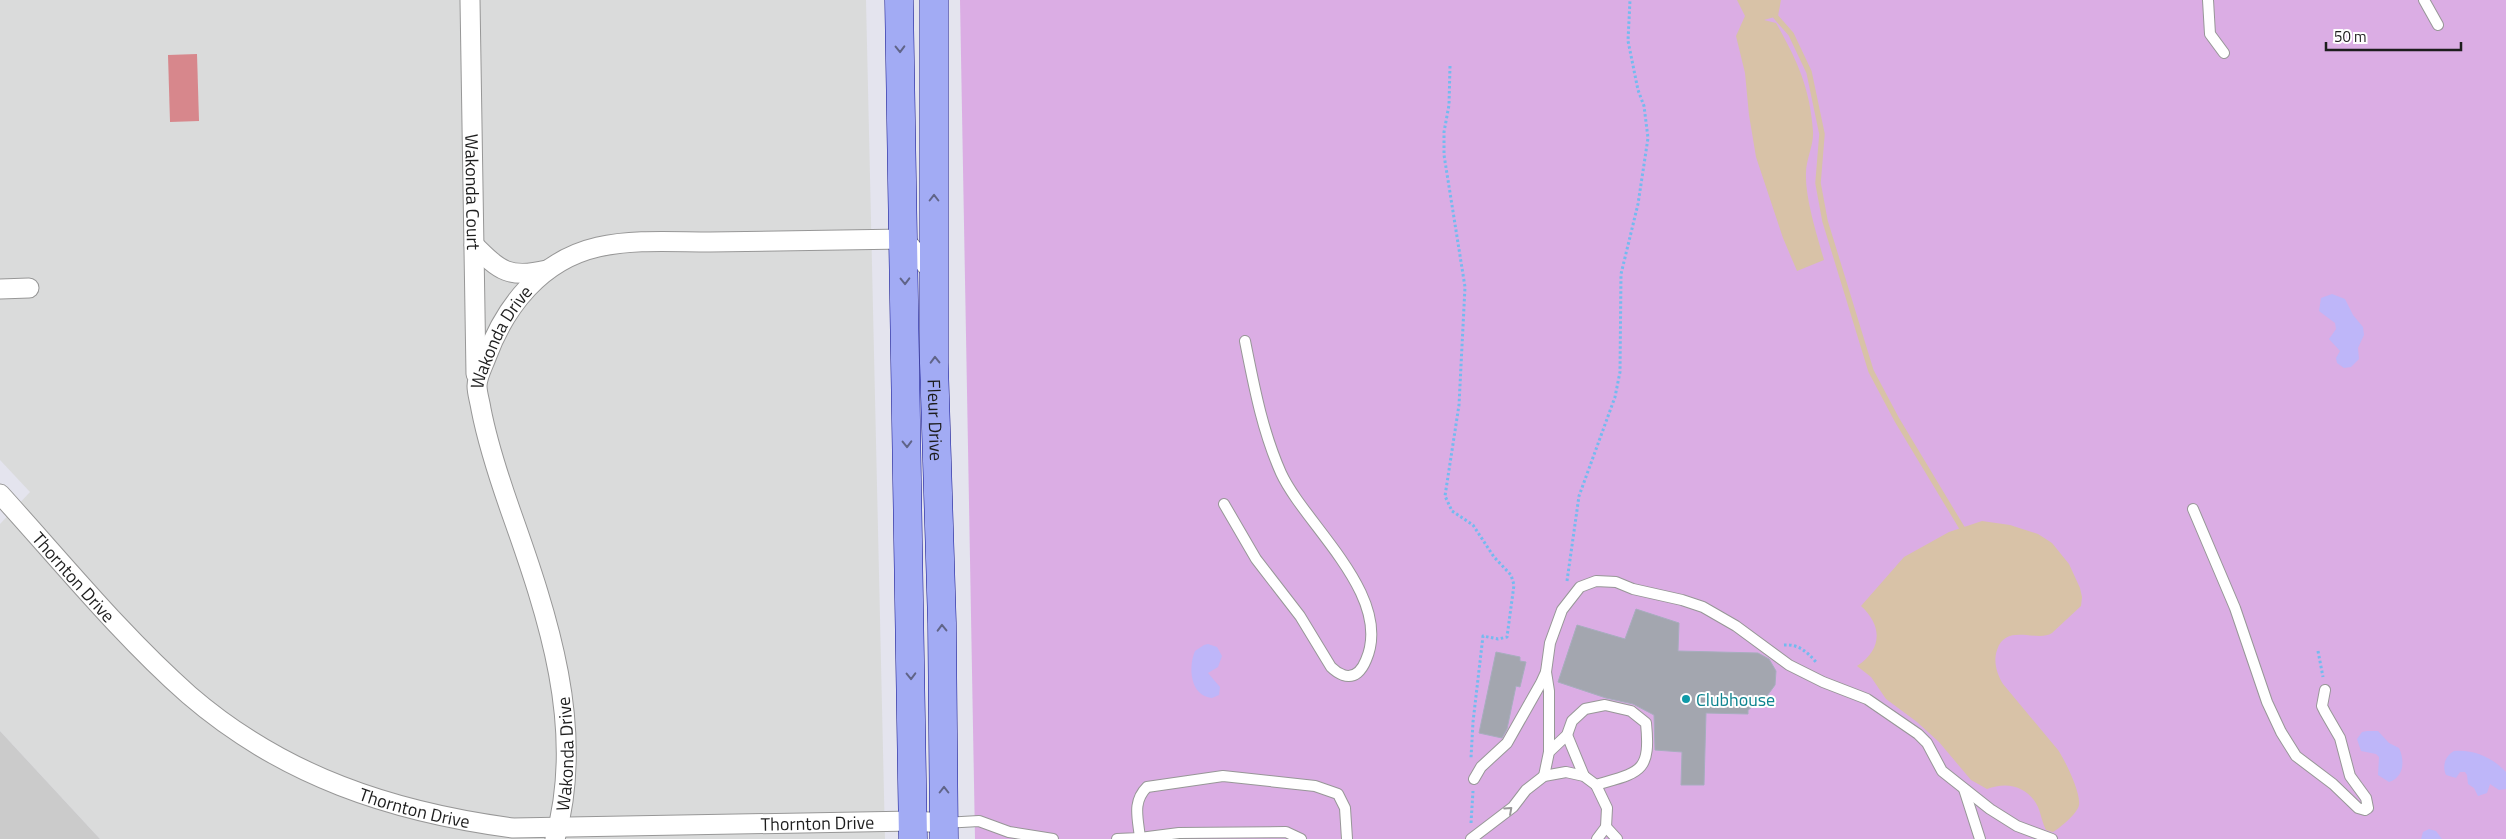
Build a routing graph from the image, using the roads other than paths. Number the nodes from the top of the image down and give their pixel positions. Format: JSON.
{"nodes":[{"id":1,"x":470,"y":0,"type":"edge"},
{"id":2,"x":899,"y":0,"type":"edge"},
{"id":3,"x":934,"y":0,"type":"edge"},
{"id":4,"x":2208,"y":0,"type":"edge"},
{"id":5,"x":2424,"y":0,"type":"edge"},
{"id":6,"x":2438,"y":25,"type":"dead end"},
{"id":7,"x":2224,"y":53,"type":"dead end"},
{"id":8,"x":904,"y":239,"type":"junction"},
{"id":9,"x":474,"y":244,"type":"junction"},
{"id":10,"x":547,"y":270,"type":"junction"},
{"id":11,"x":934,"y":274,"type":"junction"},
{"id":12,"x":29,"y":288,"type":"dead end"},
{"id":13,"x":0,"y":289,"type":"edge"},
{"id":14,"x":1245,"y":341,"type":"dead end"},
{"id":15,"x":476,"y":384,"type":"junction"},
{"id":16,"x":0,"y":494,"type":"edge"},
{"id":17,"x":1224,"y":504,"type":"dead end"},
{"id":18,"x":2193,"y":509,"type":"dead end"},
{"id":19,"x":1546,"y":672,"type":"junction"},
{"id":20,"x":2325,"y":690,"type":"road end"},
{"id":21,"x":1567,"y":735,"type":"junction"},
{"id":22,"x":1550,"y":752,"type":"junction"},
{"id":23,"x":1544,"y":776,"type":"junction"},
{"id":24,"x":1584,"y":776,"type":"junction"},
{"id":25,"x":1474,"y":779,"type":"road end"},
{"id":26,"x":1596,"y":785,"type":"junction"},
{"id":27,"x":1963,"y":788,"type":"junction"},
{"id":28,"x":1606,"y":827,"type":"junction"},
{"id":29,"x":913,"y":830,"type":"edge"},
{"id":30,"x":944,"y":831,"type":"edge"},
{"id":31,"x":556,"y":834,"type":"edge"},
{"id":32,"x":1470,"y":835,"type":"edge"},
{"id":33,"x":1181,"y":836,"type":"edge"},
{"id":34,"x":1140,"y":838,"type":"edge"},
{"id":35,"x":1053,"y":839,"type":"edge"},
{"id":36,"x":1117,"y":839,"type":"edge"},
{"id":37,"x":1301,"y":839,"type":"edge"},
{"id":38,"x":1347,"y":839,"type":"edge"},
{"id":39,"x":1597,"y":839,"type":"edge"},
{"id":40,"x":1618,"y":839,"type":"edge"},
{"id":41,"x":1980,"y":839,"type":"edge"},
{"id":42,"x":2052,"y":839,"type":"edge"}],
"edges":[{"from":1,"to":9,"type":"street","name":"Wakonda Court"},
{"from":2,"to":8,"type":"main road","name":"Fleur Drive","one_way":true},
{"from":11,"to":3,"type":"main road","name":"Fleur Drive","one_way":true},
{"from":4,"to":7,"type":"lane"},
{"from":5,"to":6,"type":"lane"},
{"from":8,"to":10,"type":"street","name":"Wakonda Drive"},
{"from":8,"to":11,"type":"street"},
{"from":8,"to":29,"type":"main road","name":"Fleur Drive","one_way":true},
{"from":9,"to":10,"type":"street"},
{"from":9,"to":15,"type":"street","name":"Wakonda Court"},
{"from":10,"to":15,"type":"street","name":"Wakonda Drive"},
{"from":30,"to":11,"type":"main road","name":"Fleur Drive","one_way":true},
{"from":12,"to":13,"type":"street"},
{"from":14,"to":17,"type":"lane"},
{"from":15,"to":31,"type":"street","name":"Wakonda Drive"},
{"from":16,"to":31,"type":"street","name":"Thornton Drive"},
{"from":18,"to":20,"type":"lane"},
{"from":19,"to":22,"type":"lane"},
{"from":19,"to":25,"type":"lane"},
{"from":19,"to":27,"type":"lane"},
{"from":21,"to":22,"type":"lane"},
{"from":21,"to":24,"type":"lane"},
{"from":21,"to":26,"type":"lane"},
{"from":22,"to":23,"type":"lane"},
{"from":23,"to":24,"type":"lane"},
{"from":32,"to":23,"type":"lane","one_way":true},
{"from":24,"to":26,"type":"lane"},
{"from":26,"to":28,"type":"lane"},
{"from":27,"to":41,"type":"lane"},
{"from":27,"to":42,"type":"lane"},
{"from":28,"to":39,"type":"lane"},
{"from":28,"to":40,"type":"lane"},
{"from":29,"to":30,"type":"street","name":"Thornton Drive"},
{"from":29,"to":31,"type":"street","name":"Thornton Drive"},
{"from":30,"to":35,"type":"lane"},
{"from":33,"to":34,"type":"lane"},
{"from":33,"to":37,"type":"lane"},
{"from":34,"to":36,"type":"lane"},
{"from":34,"to":38,"type":"lane"}]}
